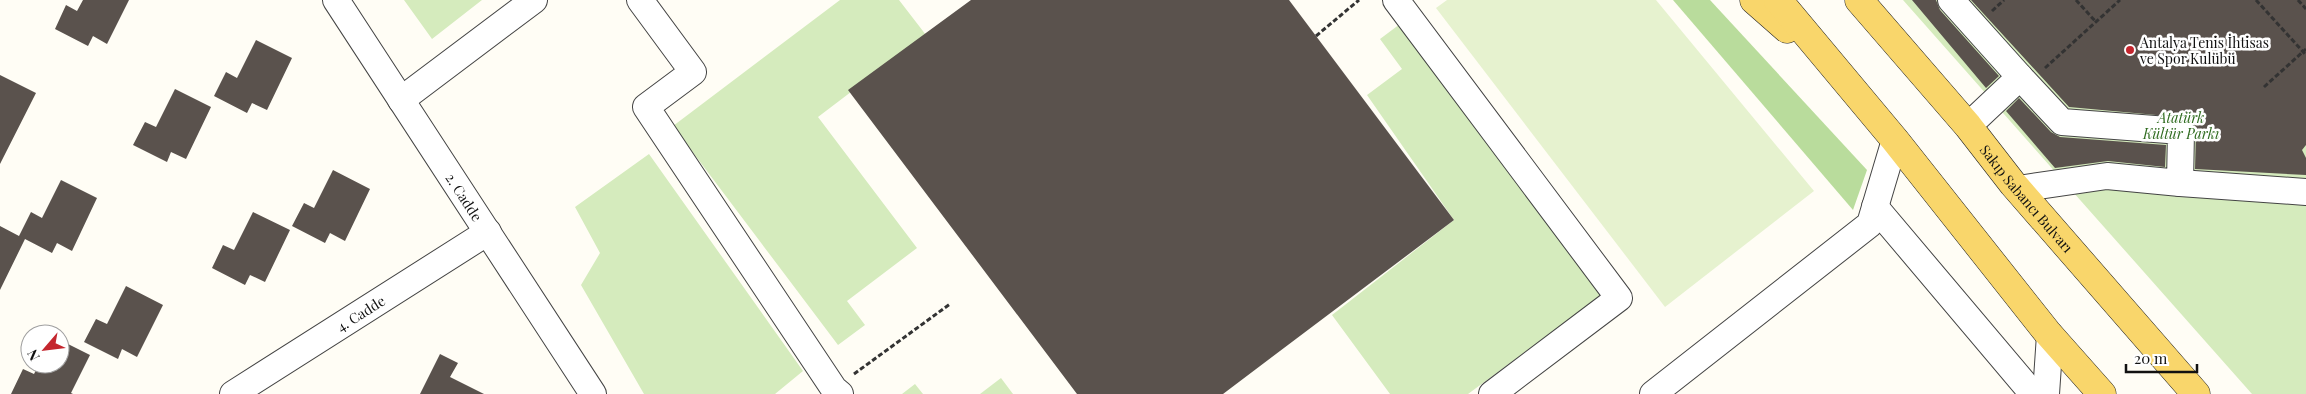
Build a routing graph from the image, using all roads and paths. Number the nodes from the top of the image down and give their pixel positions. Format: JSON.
{"nodes":[{"id":1,"x":336,"y":0,"type":"edge"},
{"id":2,"x":534,"y":0,"type":"edge"},
{"id":3,"x":640,"y":0,"type":"edge"},
{"id":4,"x":1359,"y":0,"type":"edge"},
{"id":5,"x":1396,"y":0,"type":"edge"},
{"id":6,"x":1754,"y":0,"type":"edge"},
{"id":7,"x":1760,"y":0,"type":"edge"},
{"id":8,"x":1778,"y":0,"type":"edge"},
{"id":9,"x":1951,"y":0,"type":"edge"},
{"id":10,"x":2076,"y":0,"type":"edge"},
{"id":11,"x":2120,"y":0,"type":"edge"},
{"id":12,"x":2256,"y":0,"type":"edge"},
{"id":13,"x":2298,"y":0,"type":"edge"},
{"id":14,"x":1862,"y":2,"type":"edge"},
{"id":15,"x":2306,"y":9,"type":"edge"},
{"id":16,"x":2096,"y":22,"type":"junction"},
{"id":17,"x":1786,"y":28,"type":"junction"},
{"id":18,"x":1316,"y":36,"type":"dead end"},
{"id":19,"x":2305,"y":52,"type":"edge"},
{"id":20,"x":2023,"y":81,"type":"junction"},
{"id":21,"x":2264,"y":87,"type":"dead end"},
{"id":22,"x":401,"y":100,"type":"junction"},
{"id":23,"x":1868,"y":108,"type":"junction"},
{"id":24,"x":1968,"y":126,"type":"junction"},
{"id":25,"x":1896,"y":140,"type":"junction"},
{"id":26,"x":2180,"y":183,"type":"junction"},
{"id":27,"x":2018,"y":189,"type":"junction"},
{"id":28,"x":2306,"y":192,"type":"edge"},
{"id":29,"x":1875,"y":207,"type":"junction"},
{"id":30,"x":488,"y":232,"type":"junction"},
{"id":31,"x":950,"y":304,"type":"dead end"},
{"id":32,"x":2050,"y":335,"type":"junction"},
{"id":33,"x":837,"y":391,"type":"edge"},
{"id":34,"x":233,"y":394,"type":"edge"},
{"id":35,"x":593,"y":394,"type":"edge"},
{"id":36,"x":1492,"y":394,"type":"edge"},
{"id":37,"x":1653,"y":394,"type":"edge"},
{"id":38,"x":2033,"y":394,"type":"edge"},
{"id":39,"x":2046,"y":394,"type":"edge"},
{"id":40,"x":2102,"y":394,"type":"edge"},
{"id":41,"x":2196,"y":394,"type":"edge"}],
"edges":[{"from":1,"to":22,"type":"street","name":"2. Cadde"},
{"from":2,"to":22,"type":"street"},
{"from":3,"to":33,"type":"street"},
{"from":4,"to":18,"type":"path"},
{"from":5,"to":36,"type":"street"},
{"from":6,"to":17,"type":"main road"},
{"from":7,"to":17,"type":"main road"},
{"from":8,"to":23,"type":"main road"},
{"from":9,"to":20,"type":"street"},
{"from":10,"to":16,"type":"path"},
{"from":11,"to":16,"type":"path"},
{"from":12,"to":19,"type":"path"},
{"from":13,"to":15,"type":"path"},
{"from":14,"to":24,"type":"main road","name":"Sakıp Sabancı Bulvarı"},
{"from":16,"to":20,"type":"path"},
{"from":17,"to":23,"type":"main road"},
{"from":19,"to":21,"type":"path"},
{"from":20,"to":24,"type":"street"},
{"from":20,"to":26,"type":"street"},
{"from":22,"to":30,"type":"street","name":"2. Cadde"},
{"from":23,"to":25,"type":"main road"},
{"from":24,"to":27,"type":"main road","name":"Sakıp Sabancı Bulvarı"},
{"from":25,"to":29,"type":"street"},
{"from":25,"to":32,"type":"main road"},
{"from":26,"to":27,"type":"street"},
{"from":26,"to":28,"type":"street"},
{"from":27,"to":41,"type":"main road","name":"Sakıp Sabancı Bulvarı"},
{"from":29,"to":37,"type":"street"},
{"from":29,"to":38,"type":"street"},
{"from":30,"to":34,"type":"street","name":"4. Cadde"},
{"from":30,"to":35,"type":"street","name":"2. Cadde"},
{"from":31,"to":33,"type":"path"},
{"from":32,"to":39,"type":"street"},
{"from":32,"to":40,"type":"main road"}]}
